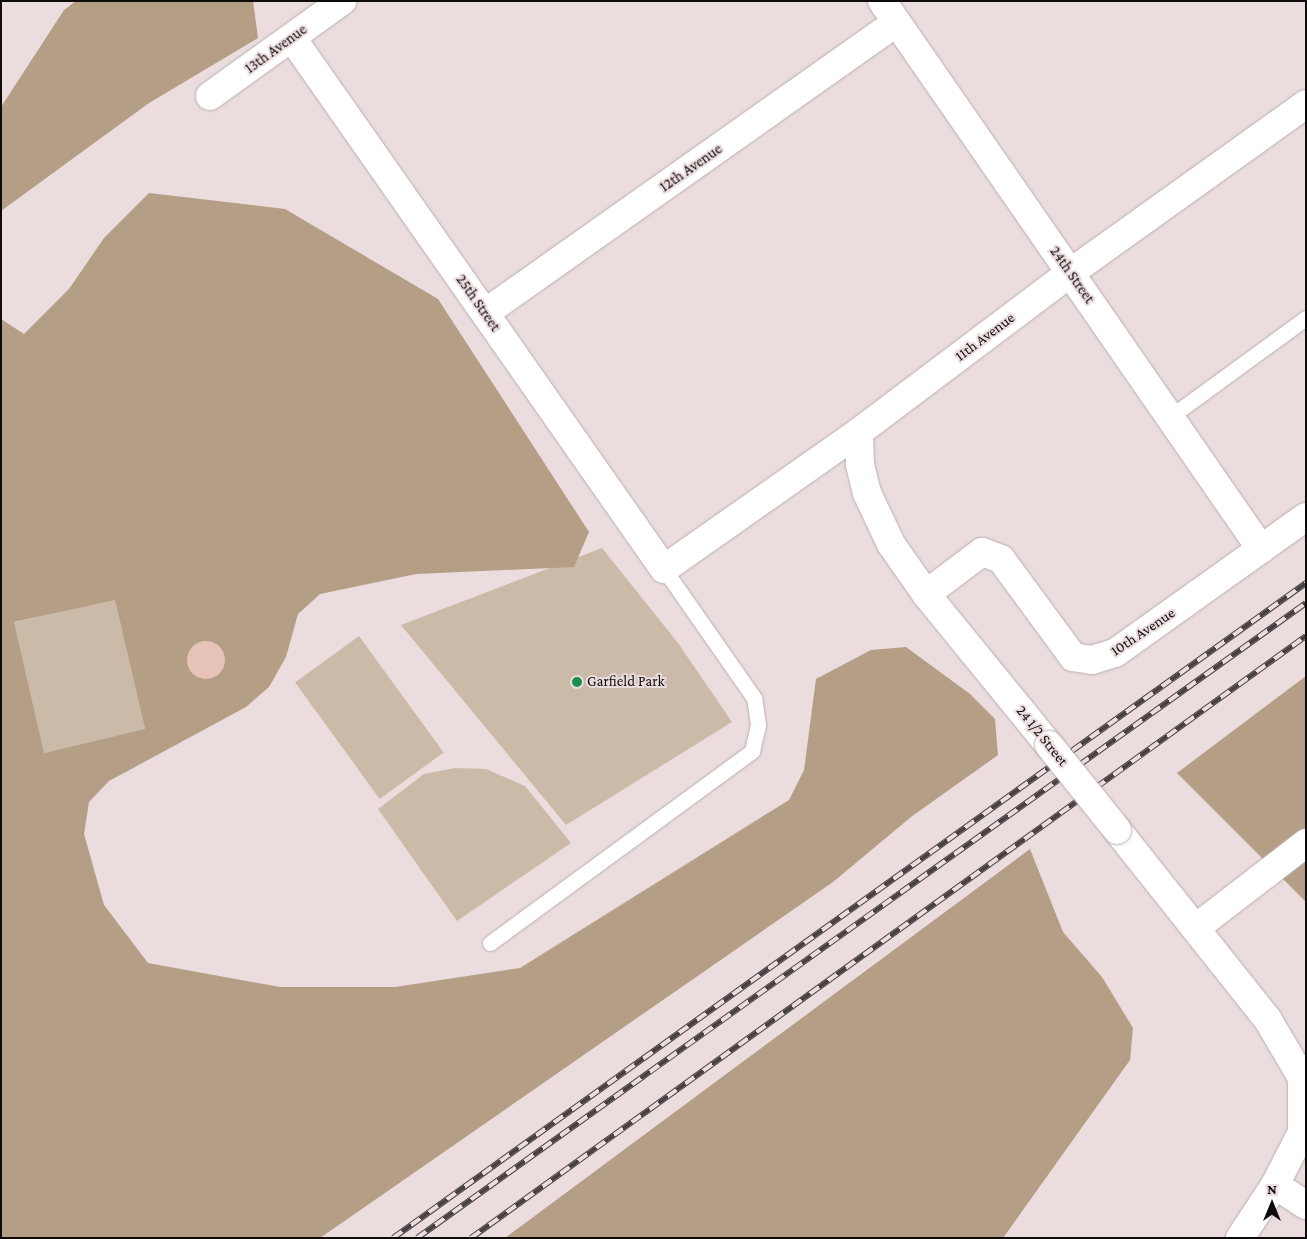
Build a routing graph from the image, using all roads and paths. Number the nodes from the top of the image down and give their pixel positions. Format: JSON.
{"nodes":[{"id":1,"x":342,"y":1,"type":"edge"},
{"id":2,"x":889,"y":12,"type":"edge"},
{"id":3,"x":292,"y":38,"type":"junction"},
{"id":4,"x":210,"y":96,"type":"dead end"},
{"id":5,"x":1306,"y":104,"type":"edge"},
{"id":6,"x":1070,"y":273,"type":"junction"},
{"id":7,"x":485,"y":313,"type":"junction"},
{"id":8,"x":1306,"y":318,"type":"edge"},
{"id":9,"x":1170,"y":417,"type":"junction"},
{"id":10,"x":858,"y":432,"type":"junction"},
{"id":11,"x":1306,"y":517,"type":"edge"},
{"id":12,"x":1261,"y":549,"type":"junction"},
{"id":13,"x":664,"y":569,"type":"junction"},
{"id":14,"x":926,"y":594,"type":"junction"},
{"id":15,"x":1306,"y":843,"type":"edge"},
{"id":16,"x":1197,"y":928,"type":"junction"},
{"id":17,"x":490,"y":943,"type":"dead end"},
{"id":18,"x":1275,"y":1185,"type":"junction"},
{"id":19,"x":1306,"y":1205,"type":"edge"},
{"id":20,"x":1240,"y":1238,"type":"edge"}],
"edges":[{"from":1,"to":3,"type":"street","name":"13th Avenue"},
{"from":2,"to":6,"type":"street","name":"24th Street"},
{"from":2,"to":7,"type":"street","name":"12th Avenue"},
{"from":3,"to":4,"type":"street","name":"13th Avenue"},
{"from":3,"to":7,"type":"street","name":"25th Street"},
{"from":5,"to":6,"type":"street","name":"11th Avenue"},
{"from":6,"to":9,"type":"street","name":"24th Street"},
{"from":6,"to":10,"type":"street","name":"11th Avenue"},
{"from":7,"to":13,"type":"street","name":"25th Street"},
{"from":8,"to":9,"type":"lane"},
{"from":9,"to":12,"type":"street","name":"24th Street"},
{"from":10,"to":13,"type":"street","name":"11th Avenue"},
{"from":10,"to":14,"type":"street","name":"24 1/2 Street"},
{"from":11,"to":12,"type":"street","name":"10th Avenue"},
{"from":12,"to":14,"type":"street","name":"10th Avenue"},
{"from":13,"to":17,"type":"lane"},
{"from":14,"to":16,"type":"street","name":"24 1/2 Street","bridge":true},
{"from":15,"to":16,"type":"street"},
{"from":16,"to":18,"type":"street","name":"24 1/2 Street"},
{"from":18,"to":19,"type":"street"},
{"from":18,"to":20,"type":"street","name":"24 1/2 Street"}]}
